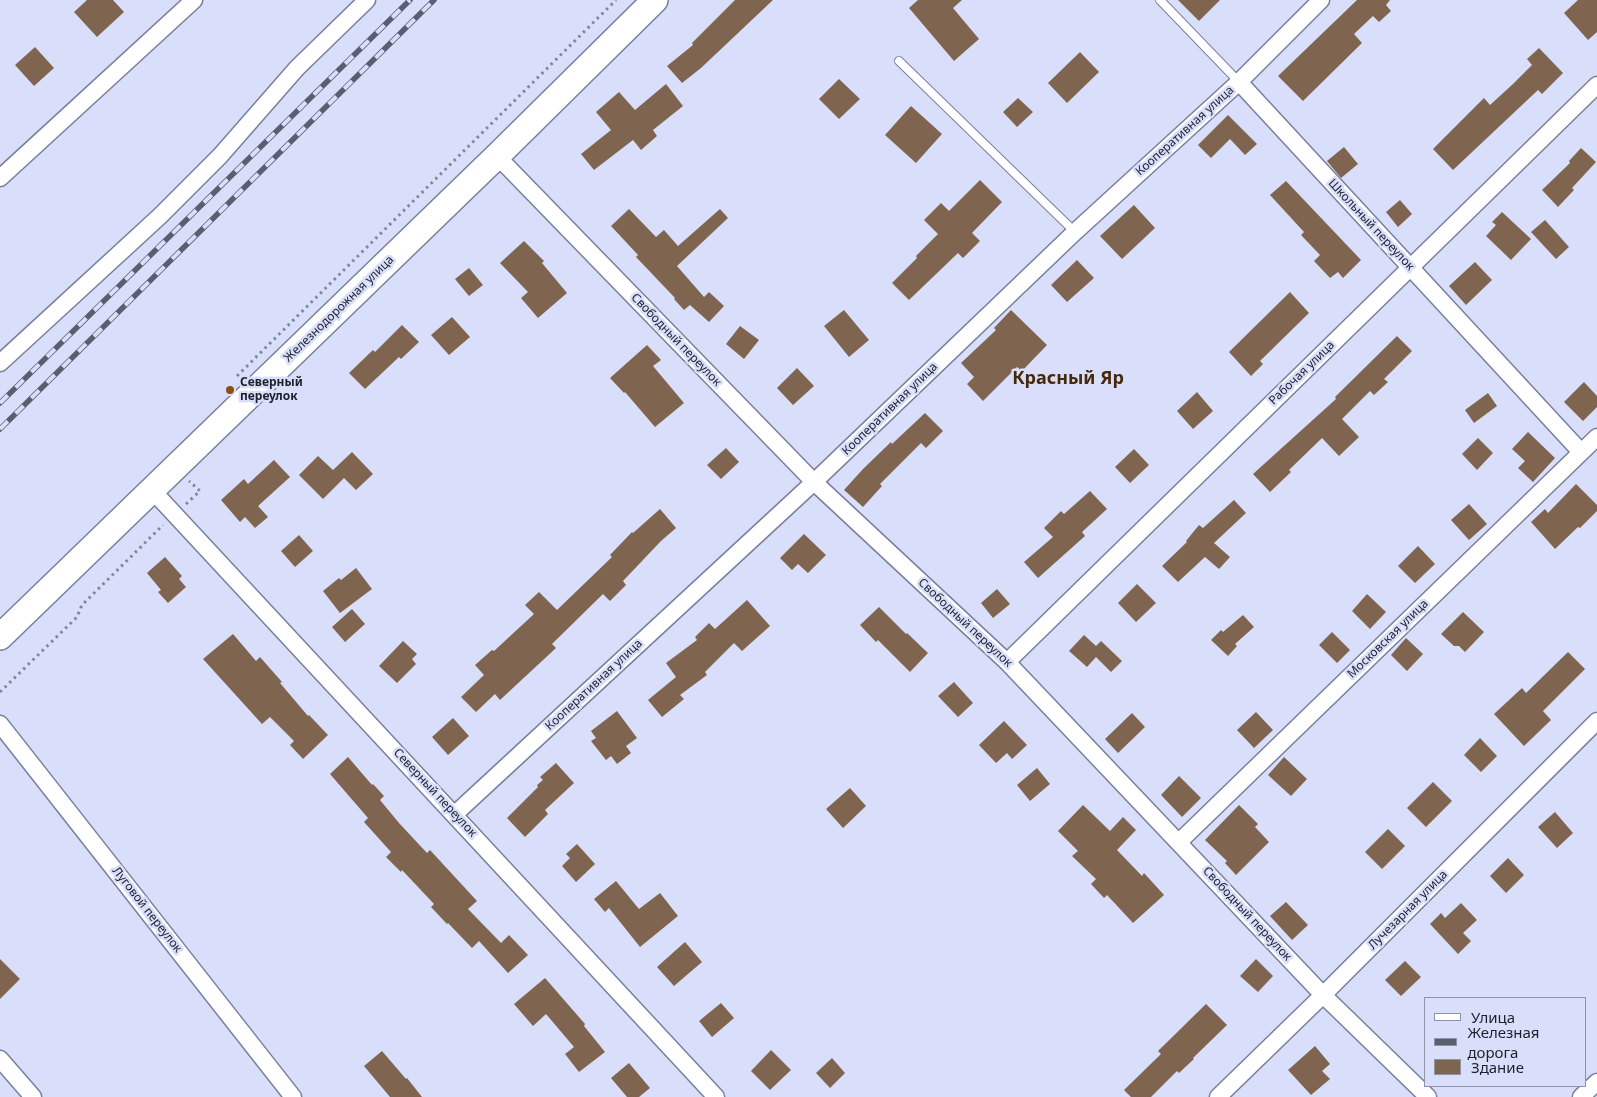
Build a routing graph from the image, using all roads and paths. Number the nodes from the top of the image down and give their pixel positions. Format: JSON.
{"nodes":[{"id":1,"x":194,"y":0,"type":"edge"},
{"id":2,"x":367,"y":0,"type":"edge"},
{"id":3,"x":616,"y":0,"type":"edge"},
{"id":4,"x":656,"y":0,"type":"edge"},
{"id":5,"x":1160,"y":0,"type":"edge"},
{"id":6,"x":1322,"y":0,"type":"edge"},
{"id":7,"x":899,"y":61,"type":"dead end"},
{"id":8,"x":1239,"y":82,"type":"junction"},
{"id":9,"x":1597,"y":85,"type":"edge"},
{"id":10,"x":497,"y":156,"type":"junction"},
{"id":11,"x":0,"y":178,"type":"edge"},
{"id":12,"x":1074,"y":232,"type":"junction"},
{"id":13,"x":1410,"y":267,"type":"junction"},
{"id":14,"x":2,"y":357,"type":"edge"},
{"id":15,"x":230,"y":382,"type":"dead end"},
{"id":16,"x":1597,"y":437,"type":"edge"},
{"id":17,"x":1581,"y":452,"type":"junction"},
{"id":18,"x":814,"y":482,"type":"junction"},
{"id":19,"x":152,"y":490,"type":"junction"},
{"id":20,"x":175,"y":514,"type":"junction"},
{"id":21,"x":0,"y":636,"type":"edge"},
{"id":22,"x":1007,"y":662,"type":"junction"},
{"id":23,"x":0,"y":692,"type":"edge"},
{"id":24,"x":1597,"y":721,"type":"edge"},
{"id":25,"x":0,"y":724,"type":"edge"},
{"id":26,"x":454,"y":814,"type":"junction"},
{"id":27,"x":1179,"y":842,"type":"junction"},
{"id":28,"x":1323,"y":995,"type":"junction"},
{"id":29,"x":0,"y":1059,"type":"edge"},
{"id":30,"x":1597,"y":1082,"type":"edge"},
{"id":31,"x":33,"y":1097,"type":"edge"},
{"id":32,"x":294,"y":1097,"type":"edge"},
{"id":33,"x":716,"y":1097,"type":"edge"},
{"id":34,"x":1218,"y":1097,"type":"edge"},
{"id":35,"x":1428,"y":1097,"type":"edge"},
{"id":36,"x":1582,"y":1097,"type":"edge"}],
"edges":[{"from":1,"to":11,"type":"street"},
{"from":2,"to":14,"type":"street"},
{"from":3,"to":15,"type":"path"},
{"from":4,"to":10,"type":"main road","name":"Железнодорожная улица"},
{"from":5,"to":8,"type":"lane","name":"Школьный переулок"},
{"from":6,"to":8,"type":"street","name":"Кооперативная улица"},
{"from":7,"to":12,"type":"lane"},
{"from":8,"to":12,"type":"street","name":"Кооперативная улица"},
{"from":8,"to":13,"type":"street","name":"Школьный переулок"},
{"from":9,"to":13,"type":"street","name":"Рабочая улица"},
{"from":10,"to":18,"type":"street","name":"Свободный переулок"},
{"from":10,"to":19,"type":"main road","name":"Железнодорожная улица"},
{"from":12,"to":18,"type":"street","name":"Кооперативная улица"},
{"from":13,"to":17,"type":"street","name":"Школьный переулок"},
{"from":13,"to":22,"type":"street","name":"Рабочая улица"},
{"from":16,"to":17,"type":"street","name":"Московская улица"},
{"from":17,"to":27,"type":"street","name":"Московская улица"},
{"from":18,"to":22,"type":"street","name":"Свободный переулок"},
{"from":18,"to":26,"type":"street","name":"Кооперативная улица"},
{"from":19,"to":20,"type":"street","name":"Северный переулок"},
{"from":19,"to":21,"type":"main road","name":"Железнодорожная улица"},
{"from":20,"to":23,"type":"path"},
{"from":20,"to":26,"type":"street","name":"Северный переулок"},
{"from":22,"to":27,"type":"street","name":"Свободный переулок"},
{"from":24,"to":28,"type":"street","name":"Лучезарная улица"},
{"from":25,"to":32,"type":"street","name":"Луговой переулок"},
{"from":26,"to":33,"type":"street","name":"Северный переулок"},
{"from":27,"to":28,"type":"street","name":"Свободный переулок"},
{"from":28,"to":34,"type":"street","name":"Лучезарная улица"},
{"from":28,"to":35,"type":"street","name":"Свободный переулок"},
{"from":29,"to":31,"type":"street"},
{"from":30,"to":36,"type":"street"}]}
